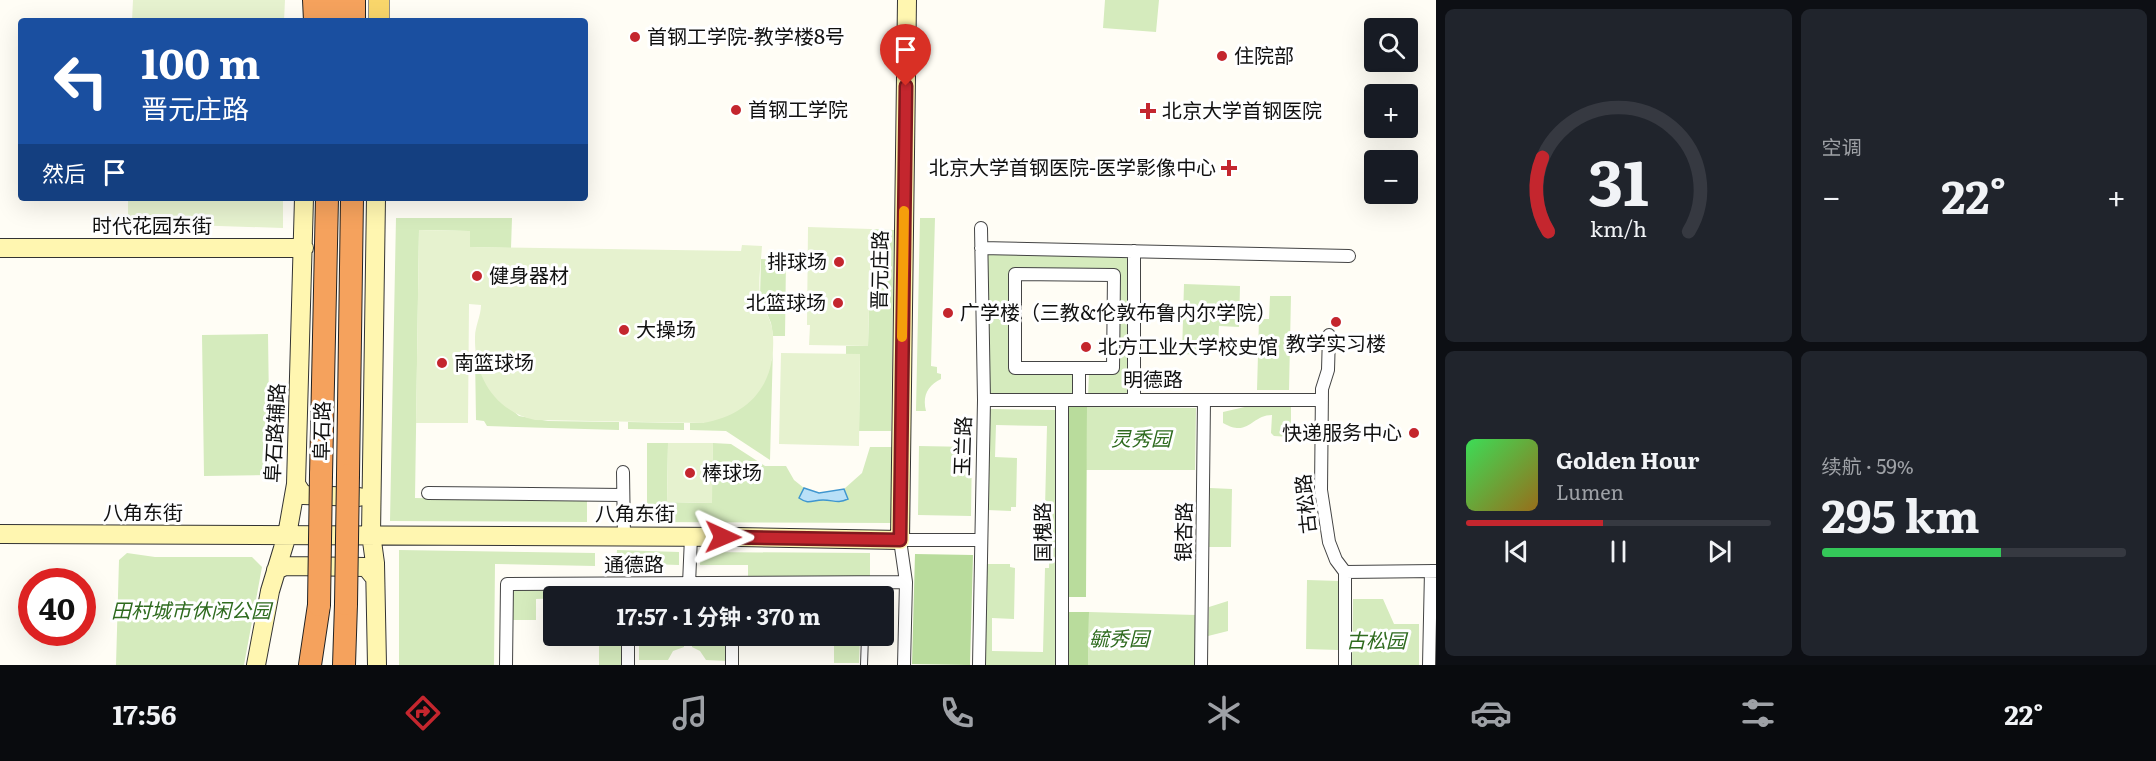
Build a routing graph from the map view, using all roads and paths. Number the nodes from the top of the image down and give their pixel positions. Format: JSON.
{"nodes":[{"id":1,"x":305,"y":0,"type":"edge"},
{"id":2,"x":314,"y":0,"type":"edge"},
{"id":3,"x":332,"y":0,"type":"edge"},
{"id":4,"x":354,"y":0,"type":"edge"},
{"id":5,"x":379,"y":0,"type":"edge"},
{"id":6,"x":907,"y":0,"type":"edge"},
{"id":7,"x":305,"y":18,"type":"edge"},
{"id":8,"x":315,"y":18,"type":"edge"},
{"id":9,"x":332,"y":18,"type":"edge"},
{"id":10,"x":354,"y":18,"type":"edge"},
{"id":11,"x":379,"y":18,"type":"edge"},
{"id":12,"x":304,"y":201,"type":"edge"},
{"id":13,"x":327,"y":201,"type":"edge"},
{"id":14,"x":352,"y":201,"type":"edge"},
{"id":15,"x":376,"y":201,"type":"edge"},
{"id":16,"x":981,"y":228,"type":"dead end"},
{"id":17,"x":0,"y":248,"type":"edge"},
{"id":18,"x":304,"y":248,"type":"junction"},
{"id":19,"x":981,"y":248,"type":"junction"},
{"id":20,"x":1134,"y":251,"type":"junction"},
{"id":21,"x":1349,"y":256,"type":"dead end"},
{"id":22,"x":1329,"y":335,"type":"dead end"},
{"id":23,"x":1079,"y":368,"type":"junction"},
{"id":24,"x":984,"y":400,"type":"junction"},
{"id":25,"x":1062,"y":400,"type":"junction"},
{"id":26,"x":1079,"y":400,"type":"junction"},
{"id":27,"x":1134,"y":400,"type":"junction"},
{"id":28,"x":1204,"y":400,"type":"junction"},
{"id":29,"x":1322,"y":400,"type":"junction"},
{"id":30,"x":623,"y":472,"type":"dead end"},
{"id":31,"x":372,"y":480,"type":"junction"},
{"id":32,"x":296,"y":484,"type":"junction"},
{"id":33,"x":428,"y":493,"type":"dead end"},
{"id":34,"x":623,"y":495,"type":"junction"},
{"id":35,"x":0,"y":534,"type":"edge"},
{"id":36,"x":371,"y":534,"type":"junction"},
{"id":37,"x":287,"y":536,"type":"junction"},
{"id":38,"x":624,"y":537,"type":"junction"},
{"id":39,"x":690,"y":537,"type":"junction"},
{"id":40,"x":900,"y":540,"type":"junction"},
{"id":41,"x":980,"y":540,"type":"junction"},
{"id":42,"x":276,"y":570,"type":"junction"},
{"id":43,"x":1434,"y":571,"type":"edge"},
{"id":44,"x":1345,"y":572,"type":"junction"},
{"id":45,"x":375,"y":578,"type":"junction"},
{"id":46,"x":906,"y":582,"type":"junction"},
{"id":47,"x":865,"y":583,"type":"joint"},
{"id":48,"x":689,"y":584,"type":"junction"},
{"id":49,"x":543,"y":586,"type":"edge"},
{"id":50,"x":672,"y":586,"type":"edge"},
{"id":51,"x":702,"y":586,"type":"edge"},
{"id":52,"x":816,"y":586,"type":"edge"},
{"id":53,"x":319,"y":605,"type":"junction"},
{"id":54,"x":628,"y":646,"type":"edge"},
{"id":55,"x":732,"y":646,"type":"edge"},
{"id":56,"x":865,"y":646,"type":"edge"},
{"id":57,"x":256,"y":665,"type":"edge"},
{"id":58,"x":310,"y":665,"type":"edge"},
{"id":59,"x":318,"y":665,"type":"edge"},
{"id":60,"x":344,"y":665,"type":"edge"},
{"id":61,"x":376,"y":665,"type":"edge"},
{"id":62,"x":506,"y":665,"type":"edge"},
{"id":63,"x":628,"y":665,"type":"edge"},
{"id":64,"x":732,"y":665,"type":"edge"},
{"id":65,"x":864,"y":665,"type":"edge"},
{"id":66,"x":904,"y":665,"type":"edge"},
{"id":67,"x":979,"y":665,"type":"edge"},
{"id":68,"x":1062,"y":665,"type":"edge"},
{"id":69,"x":1201,"y":665,"type":"edge"},
{"id":70,"x":1345,"y":665,"type":"edge"},
{"id":71,"x":1429,"y":665,"type":"edge"}],
"edges":[{"from":1,"to":7,"type":"street"},
{"from":2,"to":8,"type":"highway"},
{"from":3,"to":9,"type":"highway"},
{"from":4,"to":10,"type":"highway"},
{"from":5,"to":11,"type":"main road"},
{"from":6,"to":40,"type":"street","name":"晋元庄路"},
{"from":12,"to":18,"type":"street","name":"阜石路辅路"},
{"from":13,"to":53,"type":"highway","name":"阜石路","bridge":true},
{"from":14,"to":60,"type":"highway","name":"阜石路","bridge":true},
{"from":15,"to":31,"type":"street"},
{"from":16,"to":19,"type":"street","name":"玉兰路"},
{"from":17,"to":18,"type":"street","name":"时代花园东街"},
{"from":18,"to":32,"type":"street","name":"阜石路辅路"},
{"from":19,"to":20,"type":"street"},
{"from":19,"to":24,"type":"street","name":"玉兰路"},
{"from":20,"to":21,"type":"street"},
{"from":20,"to":27,"type":"street"},
{"from":22,"to":29,"type":"street","name":"古松路"},
{"from":23,"to":23,"type":"street"},
{"from":23,"to":26,"type":"street"},
{"from":24,"to":25,"type":"street","name":"明德路"},
{"from":24,"to":41,"type":"street","name":"玉兰路"},
{"from":25,"to":26,"type":"street","name":"明德路"},
{"from":25,"to":68,"type":"street","name":"国槐路"},
{"from":26,"to":27,"type":"street","name":"明德路"},
{"from":27,"to":28,"type":"street","name":"明德路"},
{"from":28,"to":29,"type":"street","name":"明德路"},
{"from":28,"to":69,"type":"street","name":"银杏路"},
{"from":29,"to":44,"type":"street","name":"古松路"},
{"from":30,"to":34,"type":"street"},
{"from":31,"to":32,"type":"street"},
{"from":31,"to":36,"type":"street"},
{"from":32,"to":37,"type":"street","name":"阜石路辅路"},
{"from":33,"to":34,"type":"street"},
{"from":34,"to":38,"type":"street"},
{"from":35,"to":37,"type":"street","name":"八角东街"},
{"from":36,"to":37,"type":"street","name":"八角东街"},
{"from":36,"to":38,"type":"street","name":"八角东街"},
{"from":36,"to":45,"type":"street"},
{"from":37,"to":42,"type":"street","name":"阜石路辅路"},
{"from":38,"to":39,"type":"street","name":"八角东街"},
{"from":39,"to":40,"type":"street","name":"八角东街"},
{"from":39,"to":48,"type":"street"},
{"from":40,"to":41,"type":"street"},
{"from":40,"to":46,"type":"street"},
{"from":41,"to":67,"type":"street","name":"玉兰路"},
{"from":42,"to":45,"type":"street"},
{"from":42,"to":57,"type":"street","name":"阜石路辅路"},
{"from":43,"to":44,"type":"street"},
{"from":43,"to":71,"type":"street"},
{"from":44,"to":70,"type":"street","name":"古松路"},
{"from":45,"to":61,"type":"street"},
{"from":46,"to":47,"type":"street","name":"通德路"},
{"from":46,"to":66,"type":"street"},
{"from":47,"to":52,"type":"street","name":"通德路"},
{"from":48,"to":50,"type":"street","name":"通德路"},
{"from":48,"to":51,"type":"street","name":"通德路"},
{"from":49,"to":62,"type":"street","name":"通德路"},
{"from":53,"to":58,"type":"highway"},
{"from":53,"to":59,"type":"highway","name":"阜石路"},
{"from":54,"to":63,"type":"street"},
{"from":55,"to":64,"type":"street"},
{"from":56,"to":65,"type":"lane"}]}
